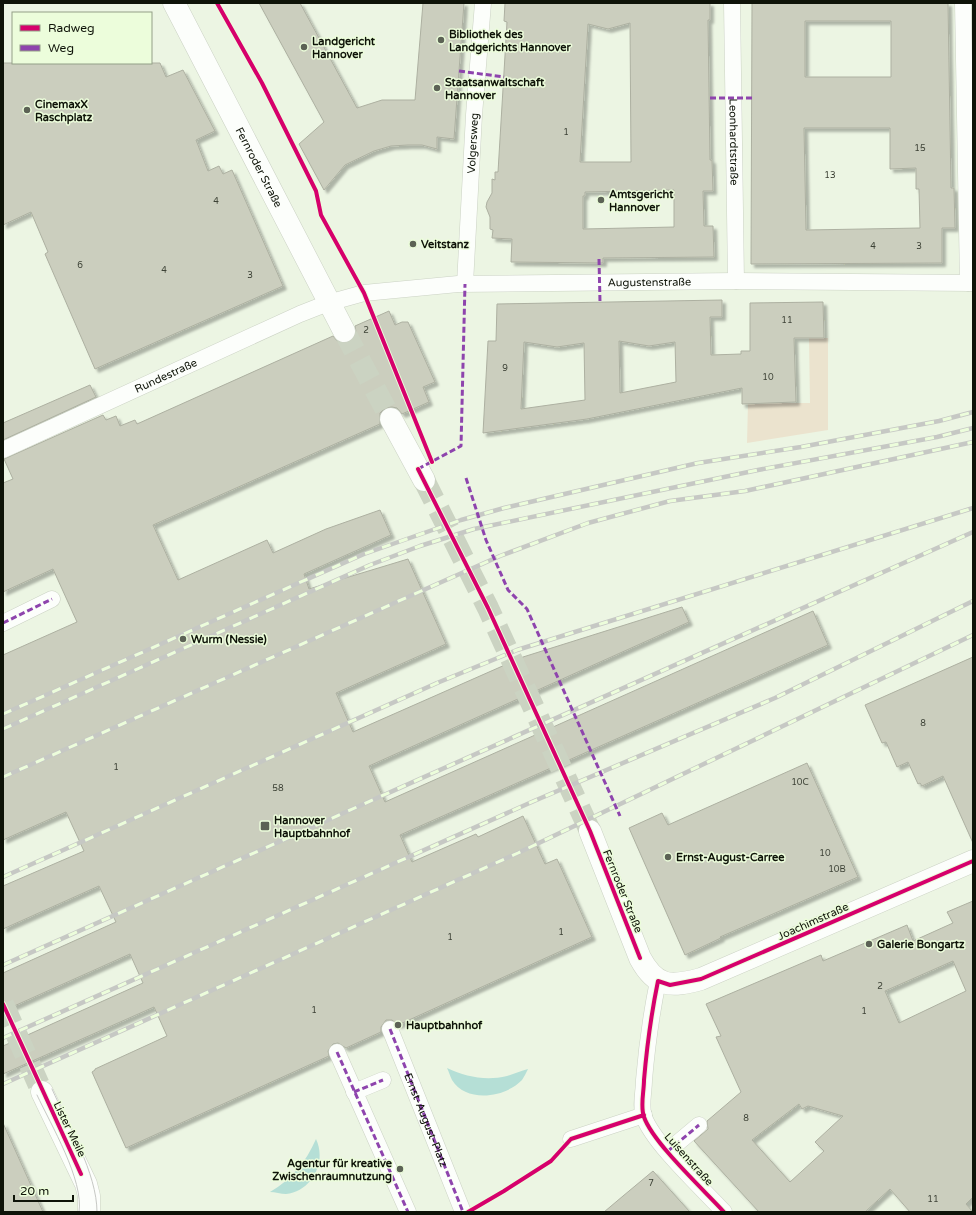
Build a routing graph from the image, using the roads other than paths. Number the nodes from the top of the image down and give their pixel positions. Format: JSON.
{"nodes":[{"id":1,"x":174,"y":3,"type":"edge"},
{"id":2,"x":483,"y":3,"type":"edge"},
{"id":3,"x":732,"y":3,"type":"edge"},
{"id":4,"x":963,"y":3,"type":"edge"},
{"id":5,"x":736,"y":281,"type":"junction"},
{"id":6,"x":970,"y":283,"type":"edge"},
{"id":7,"x":465,"y":284,"type":"junction"},
{"id":8,"x":328,"y":303,"type":"junction"},
{"id":9,"x":344,"y":331,"type":"tunnel mouth"},
{"id":10,"x":391,"y":419,"type":"tunnel mouth"},
{"id":11,"x":3,"y":450,"type":"edge"},
{"id":12,"x":424,"y":480,"type":"tunnel mouth"},
{"id":13,"x":52,"y":599,"type":"dead end"},
{"id":14,"x":3,"y":623,"type":"edge"},
{"id":15,"x":590,"y":831,"type":"tunnel mouth"},
{"id":16,"x":973,"y":861,"type":"edge"},
{"id":17,"x":658,"y":981,"type":"junction"},
{"id":18,"x":390,"y":1028,"type":"dead end"},
{"id":19,"x":337,"y":1052,"type":"dead end"},
{"id":20,"x":383,"y":1080,"type":"dead end"},
{"id":21,"x":42,"y":1092,"type":"tunnel mouth"},
{"id":22,"x":354,"y":1092,"type":"junction"},
{"id":23,"x":644,"y":1115,"type":"junction"},
{"id":24,"x":699,"y":1125,"type":"dead end"},
{"id":25,"x":571,"y":1139,"type":"dead end"},
{"id":26,"x":668,"y":1151,"type":"junction"},
{"id":27,"x":89,"y":1212,"type":"edge"},
{"id":28,"x":408,"y":1212,"type":"edge"},
{"id":29,"x":463,"y":1212,"type":"edge"},
{"id":30,"x":724,"y":1212,"type":"edge"}],
"edges":[{"from":1,"to":8,"type":"street","name":"Fernroder Straße"},
{"from":2,"to":7,"type":"street","name":"Volgersweg"},
{"from":3,"to":5,"type":"street","name":"Leonhardtstraße"},
{"from":4,"to":6,"type":"street"},
{"from":5,"to":6,"type":"street","name":"Augustenstraße"},
{"from":5,"to":7,"type":"street","name":"Augustenstraße"},
{"from":7,"to":8,"type":"street","name":"Augustenstraße"},
{"from":8,"to":9,"type":"street","name":"Fernroder Straße"},
{"from":8,"to":11,"type":"street","name":"Rundestraße"},
{"from":10,"to":12,"type":"street"},
{"from":13,"to":14,"type":"street"},
{"from":15,"to":17,"type":"street","name":"Fernroder Straße"},
{"from":16,"to":17,"type":"street","name":"Joachimstraße"},
{"from":17,"to":23,"type":"street"},
{"from":18,"to":29,"type":"street","name":"Ernst-August-Platz"},
{"from":19,"to":22,"type":"street"},
{"from":20,"to":22,"type":"street"},
{"from":21,"to":27,"type":"street","name":"Lister Meile"},
{"from":22,"to":28,"type":"street"},
{"from":23,"to":25,"type":"street"},
{"from":23,"to":26,"type":"street","name":"Luisenstraße"},
{"from":24,"to":26,"type":"street","name":"Luisenstraße"},
{"from":26,"to":30,"type":"street","name":"Luisenstraße"}]}
